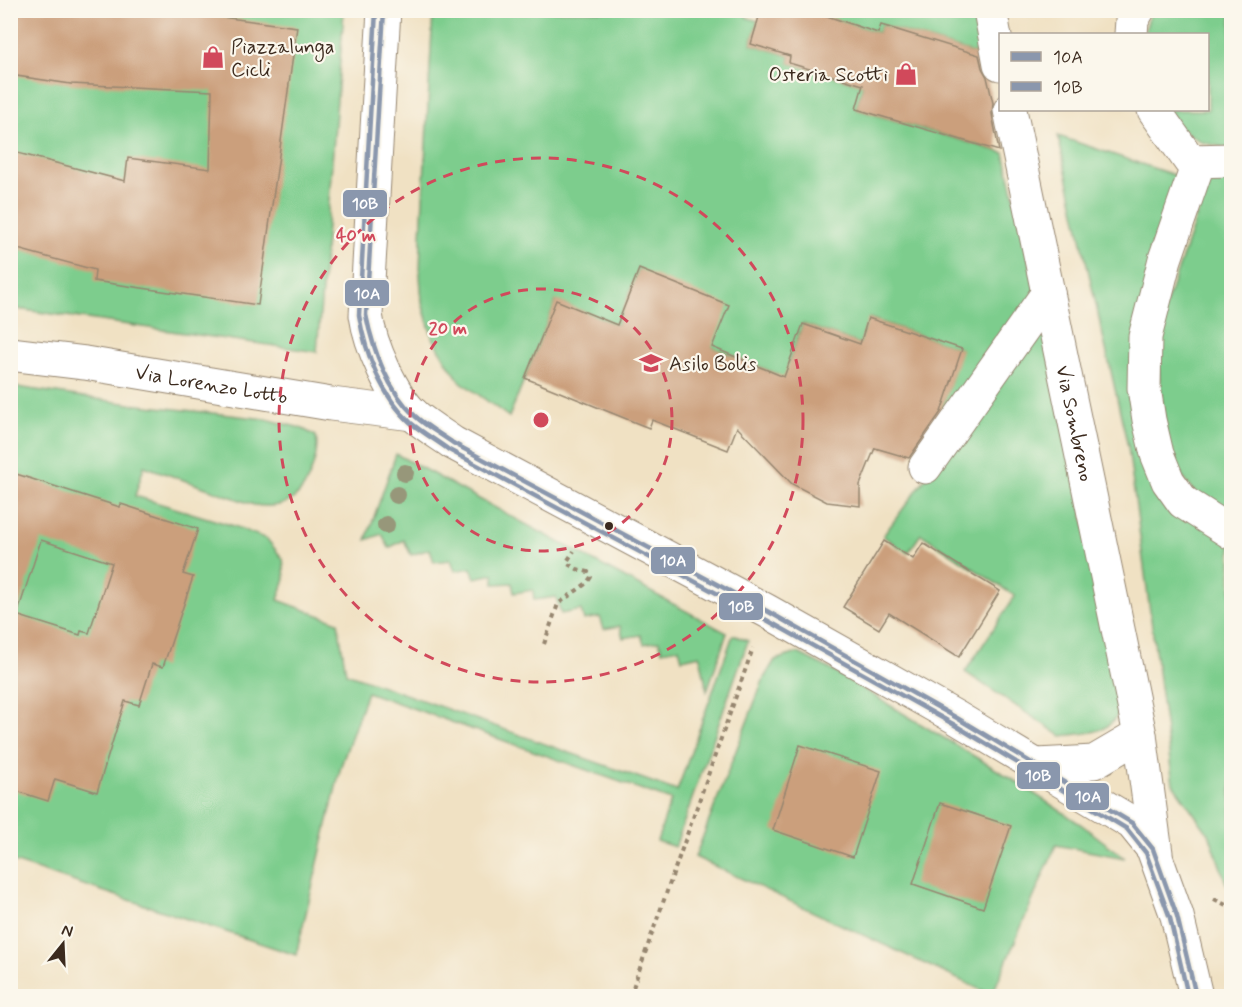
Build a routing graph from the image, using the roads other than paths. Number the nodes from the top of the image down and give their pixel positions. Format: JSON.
{"nodes":[{"id":1,"x":384,"y":10,"type":"edge"},
{"id":2,"x":990,"y":10,"type":"edge"},
{"id":3,"x":1138,"y":10,"type":"edge"},
{"id":4,"x":1131,"y":33,"type":"edge"},
{"id":5,"x":999,"y":59,"type":"edge"},
{"id":6,"x":1010,"y":111,"type":"edge"},
{"id":7,"x":1155,"y":111,"type":"edge"},
{"id":8,"x":1232,"y":160,"type":"edge"},
{"id":9,"x":1199,"y":161,"type":"junction"},
{"id":10,"x":1048,"y":293,"type":"junction"},
{"id":11,"x":10,"y":354,"type":"edge"},
{"id":12,"x":413,"y":414,"type":"junction"},
{"id":13,"x":926,"y":467,"type":"dead end"},
{"id":14,"x":1232,"y":532,"type":"edge"},
{"id":15,"x":1140,"y":735,"type":"junction"},
{"id":16,"x":1037,"y":765,"type":"junction"},
{"id":17,"x":1156,"y":858,"type":"junction"},
{"id":18,"x":1196,"y":996,"type":"edge"}],
"edges":[{"from":1,"to":12,"type":"street"},
{"from":2,"to":5,"type":"street"},
{"from":3,"to":4,"type":"street"},
{"from":6,"to":10,"type":"street","name":"Via Sombreno"},
{"from":7,"to":9,"type":"street"},
{"from":8,"to":9,"type":"street"},
{"from":9,"to":14,"type":"street"},
{"from":10,"to":13,"type":"street"},
{"from":10,"to":15,"type":"street","name":"Via Sombreno"},
{"from":11,"to":12,"type":"street","name":"Via Lorenzo Lotto"},
{"from":12,"to":16,"type":"street"},
{"from":15,"to":16,"type":"street"},
{"from":15,"to":17,"type":"street","name":"Via Sombreno"},
{"from":16,"to":17,"type":"street"},
{"from":17,"to":18,"type":"street"}]}
